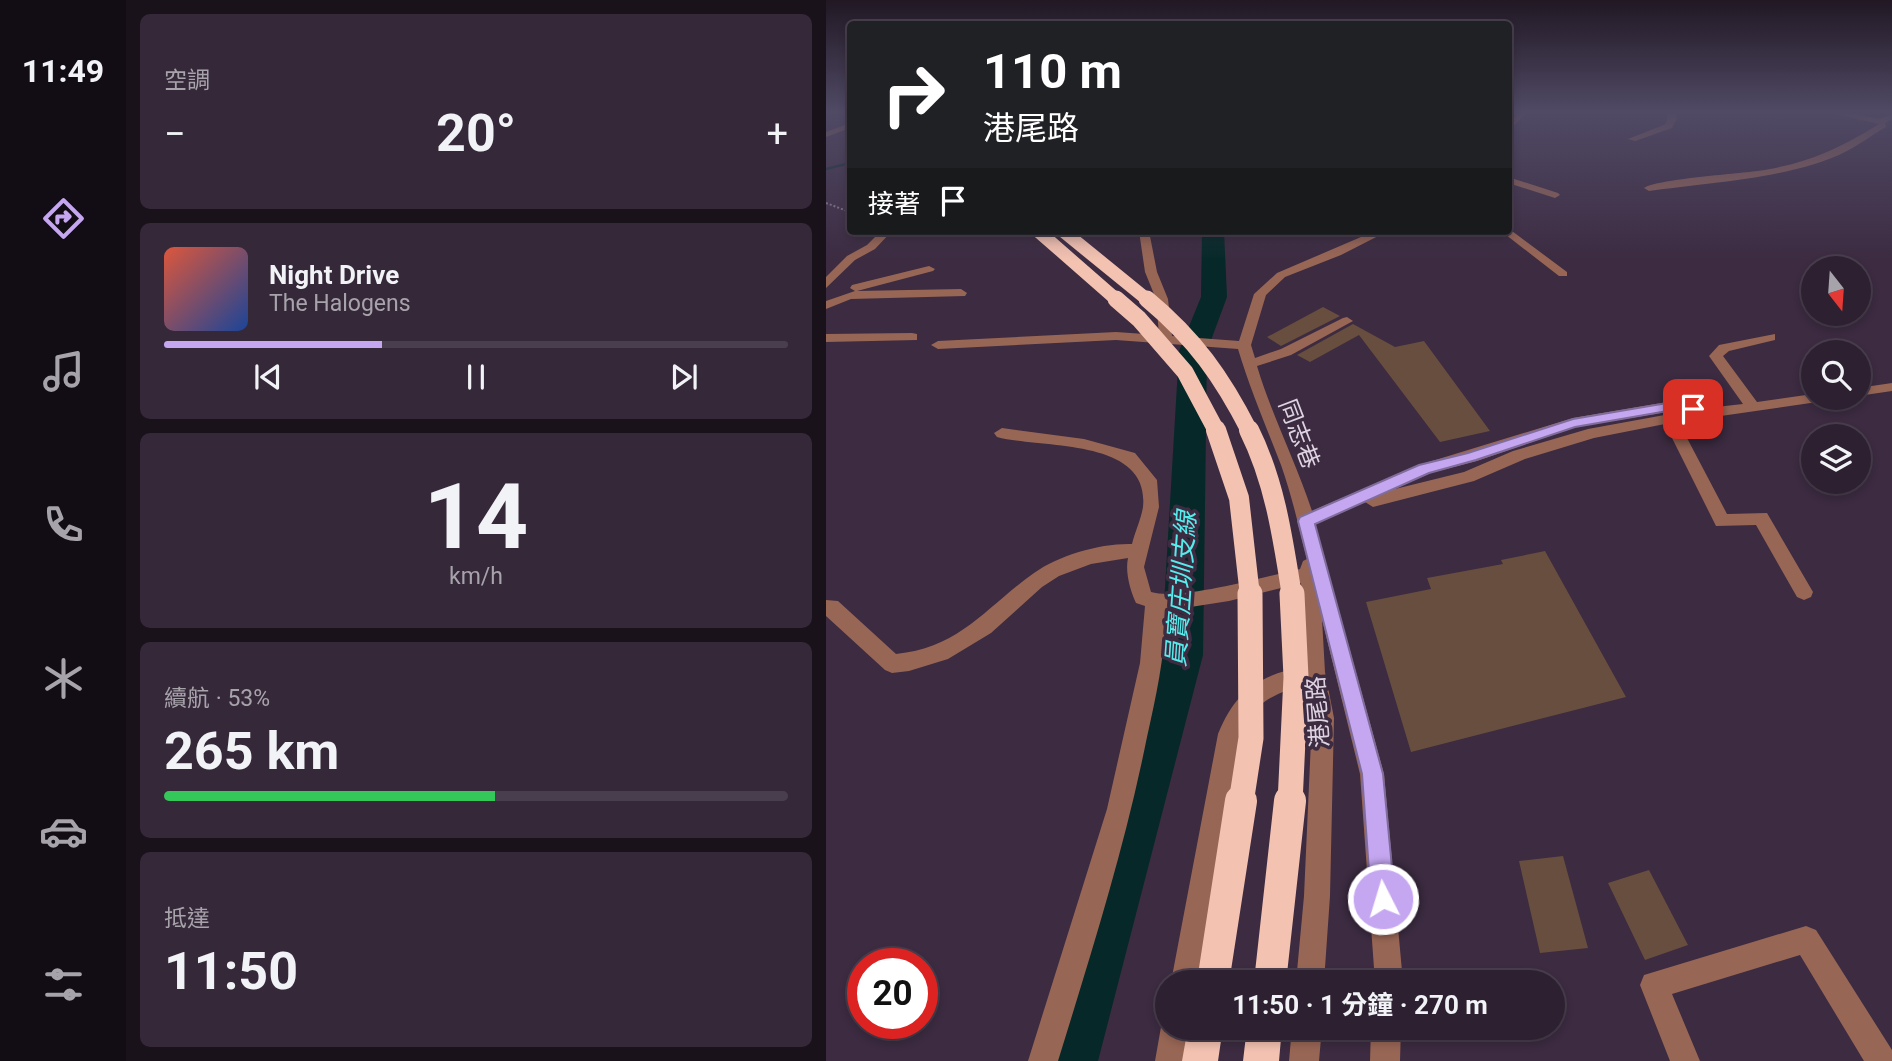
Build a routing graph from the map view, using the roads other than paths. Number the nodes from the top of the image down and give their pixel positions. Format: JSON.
{"nodes":[{"id":1,"x":1808,"y":162,"type":"edge"},
{"id":2,"x":1512,"y":181,"type":"edge"},
{"id":3,"x":1649,"y":187,"type":"dead end"},
{"id":4,"x":1555,"y":195,"type":"dead end"},
{"id":5,"x":883,"y":235,"type":"edge"},
{"id":6,"x":1043,"y":235,"type":"edge"},
{"id":7,"x":1068,"y":235,"type":"edge"},
{"id":8,"x":1145,"y":235,"type":"edge"},
{"id":9,"x":1375,"y":235,"type":"edge"},
{"id":10,"x":1511,"y":235,"type":"edge"},
{"id":11,"x":929,"y":269,"type":"dead end"},
{"id":12,"x":1563,"y":274,"type":"dead end"},
{"id":13,"x":826,"y":284,"type":"edge"},
{"id":14,"x":961,"y":293,"type":"dead end"},
{"id":15,"x":826,"y":296,"type":"edge"},
{"id":16,"x":826,"y":305,"type":"edge"},
{"id":17,"x":1347,"y":321,"type":"dead end"},
{"id":18,"x":912,"y":337,"type":"dead end"},
{"id":19,"x":1770,"y":337,"type":"dead end"},
{"id":20,"x":826,"y":338,"type":"edge"},
{"id":21,"x":1166,"y":341,"type":"junction"},
{"id":22,"x":939,"y":345,"type":"dead end"},
{"id":23,"x":1244,"y":345,"type":"junction"},
{"id":24,"x":1250,"y":364,"type":"junction"},
{"id":25,"x":1892,"y":387,"type":"edge"},
{"id":26,"x":1871,"y":390,"type":"edge"},
{"id":27,"x":1801,"y":401,"type":"edge"},
{"id":28,"x":1754,"y":408,"type":"junction"},
{"id":29,"x":1707,"y":413,"type":"junction"},
{"id":30,"x":1670,"y":419,"type":"junction"},
{"id":31,"x":1002,"y":433,"type":"dead end"},
{"id":32,"x":1306,"y":521,"type":"junction"},
{"id":33,"x":1137,"y":556,"type":"junction"},
{"id":34,"x":1309,"y":574,"type":"junction"},
{"id":35,"x":1804,"y":592,"type":"dead end"},
{"id":36,"x":1158,"y":603,"type":"junction"},
{"id":37,"x":826,"y":608,"type":"edge"},
{"id":38,"x":1315,"y":672,"type":"junction"},
{"id":39,"x":1187,"y":970,"type":"edge"},
{"id":40,"x":1215,"y":970,"type":"edge"},
{"id":41,"x":1271,"y":970,"type":"edge"},
{"id":42,"x":1311,"y":970,"type":"edge"},
{"id":43,"x":1388,"y":970,"type":"edge"},
{"id":44,"x":1174,"y":1040,"type":"edge"},
{"id":45,"x":1204,"y":1040,"type":"edge"},
{"id":46,"x":1263,"y":1040,"type":"edge"},
{"id":47,"x":1306,"y":1040,"type":"edge"},
{"id":48,"x":1386,"y":1040,"type":"edge"},
{"id":49,"x":1043,"y":1061,"type":"edge"},
{"id":50,"x":1170,"y":1061,"type":"edge"},
{"id":51,"x":1200,"y":1061,"type":"edge"},
{"id":52,"x":1261,"y":1061,"type":"edge"},
{"id":53,"x":1304,"y":1061,"type":"edge"},
{"id":54,"x":1385,"y":1061,"type":"edge"},
{"id":55,"x":1685,"y":1061,"type":"edge"},
{"id":56,"x":1881,"y":1061,"type":"edge"}],
"edges":[{"from":1,"to":3,"type":"street"},
{"from":2,"to":4,"type":"street"},
{"from":5,"to":13,"type":"street"},
{"from":6,"to":40,"type":"highway","bridge":true},
{"from":7,"to":41,"type":"highway","bridge":true},
{"from":8,"to":21,"type":"street"},
{"from":9,"to":23,"type":"street"},
{"from":10,"to":12,"type":"street"},
{"from":11,"to":15,"type":"street"},
{"from":14,"to":16,"type":"street"},
{"from":17,"to":24,"type":"street"},
{"from":18,"to":20,"type":"street"},
{"from":19,"to":28,"type":"street"},
{"from":21,"to":22,"type":"street"},
{"from":21,"to":23,"type":"street"},
{"from":23,"to":24,"type":"street","name":"同志巷"},
{"from":24,"to":32,"type":"street","name":"同志巷"},
{"from":25,"to":26,"type":"street"},
{"from":27,"to":28,"type":"street"},
{"from":28,"to":29,"type":"street"},
{"from":29,"to":30,"type":"street"},
{"from":29,"to":32,"type":"street"},
{"from":30,"to":32,"type":"street"},
{"from":30,"to":35,"type":"street"},
{"from":31,"to":33,"type":"street"},
{"from":32,"to":34,"type":"street","name":"港尾路"},
{"from":32,"to":43,"type":"street"},
{"from":33,"to":36,"type":"street"},
{"from":33,"to":37,"type":"street"},
{"from":34,"to":36,"type":"street"},
{"from":34,"to":38,"type":"street","name":"港尾路"},
{"from":36,"to":49,"type":"street"},
{"from":38,"to":39,"type":"street"},
{"from":38,"to":42,"type":"street","name":"港尾路"},
{"from":44,"to":50,"type":"street"},
{"from":45,"to":51,"type":"highway"},
{"from":46,"to":52,"type":"highway"},
{"from":47,"to":53,"type":"street"},
{"from":48,"to":54,"type":"street"},
{"from":55,"to":56,"type":"street"}]}
